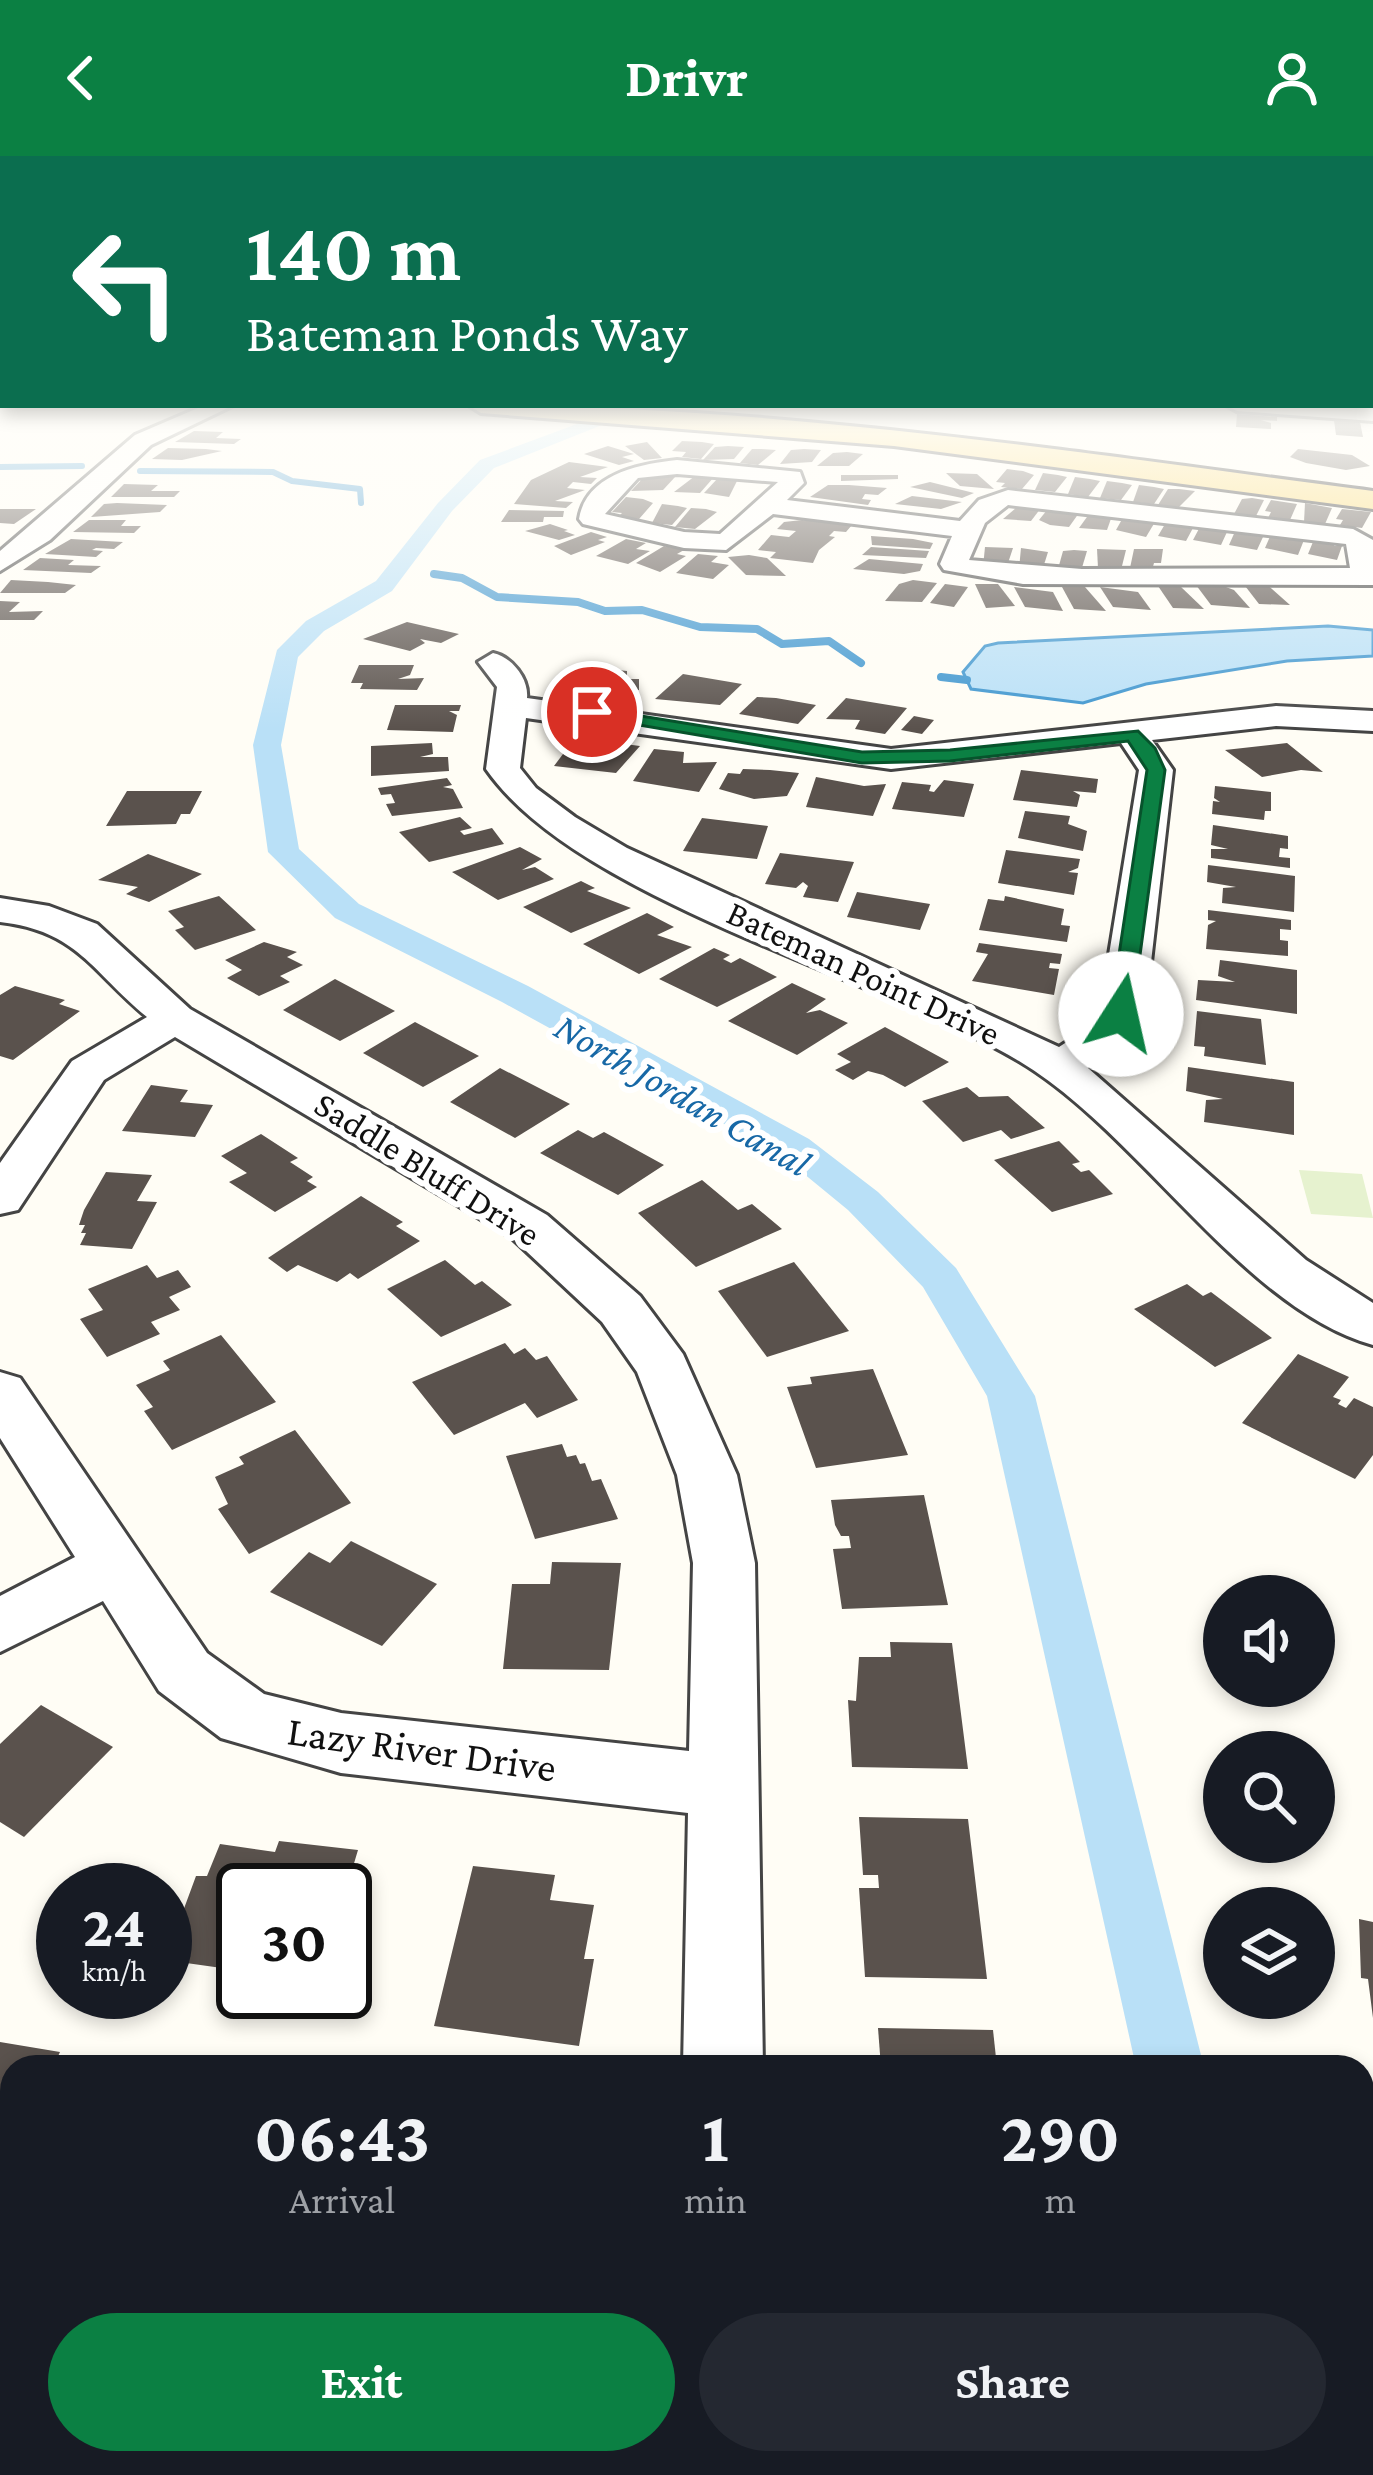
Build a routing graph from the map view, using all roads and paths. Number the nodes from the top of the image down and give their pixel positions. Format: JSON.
{"nodes":[{"id":1,"x":65,"y":512,"type":"edge"},
{"id":2,"x":592,"y":512,"type":"edge"},
{"id":3,"x":764,"y":512,"type":"edge"},
{"id":4,"x":822,"y":512,"type":"edge"},
{"id":5,"x":981,"y":512,"type":"edge"},
{"id":6,"x":1140,"y":512,"type":"edge"},
{"id":7,"x":1205,"y":512,"type":"edge"},
{"id":8,"x":1201,"y":519,"type":"junction"},
{"id":9,"x":967,"y":530,"type":"junction"},
{"id":10,"x":0,"y":563,"type":"edge"},
{"id":11,"x":1369,"y":577,"type":"edge"},
{"id":12,"x":494,"y":662,"type":"dead end"},
{"id":13,"x":510,"y":706,"type":"junction"},
{"id":14,"x":1373,"y":721,"type":"edge"},
{"id":15,"x":1132,"y":735,"type":"junction"},
{"id":16,"x":0,"y":910,"type":"edge"},
{"id":17,"x":175,"y":1018,"type":"junction"},
{"id":18,"x":1058,"y":1066,"type":"junction"},
{"id":19,"x":0,"y":1199,"type":"edge"},
{"id":20,"x":1373,"y":1327,"type":"edge"},
{"id":21,"x":0,"y":1392,"type":"edge"},
{"id":22,"x":111,"y":1567,"type":"junction"},
{"id":23,"x":0,"y":1626,"type":"edge"},
{"id":24,"x":724,"y":1786,"type":"junction"},
{"id":25,"x":723,"y":2055,"type":"edge"}],
"edges":[{"from":1,"to":10,"type":"street"},
{"from":2,"to":3,"type":"street"},
{"from":4,"to":9,"type":"street"},
{"from":5,"to":9,"type":"street"},
{"from":6,"to":8,"type":"street"},
{"from":7,"to":8,"type":"street"},
{"from":8,"to":11,"type":"street"},
{"from":9,"to":11,"type":"street"},
{"from":12,"to":13,"type":"street"},
{"from":13,"to":15,"type":"street"},
{"from":13,"to":18,"type":"street","name":"Bateman Point Drive"},
{"from":14,"to":15,"type":"street"},
{"from":15,"to":18,"type":"street"},
{"from":16,"to":17,"type":"street","name":"Saddle Bluff Drive"},
{"from":17,"to":19,"type":"street"},
{"from":17,"to":24,"type":"street","name":"Saddle Bluff Drive"},
{"from":18,"to":20,"type":"street","name":"Bateman Point Drive"},
{"from":21,"to":22,"type":"street","name":"Lazy River Drive"},
{"from":22,"to":23,"type":"street"},
{"from":22,"to":24,"type":"street","name":"Lazy River Drive"},
{"from":24,"to":25,"type":"street","name":"Saddle Bluff Drive"}]}
